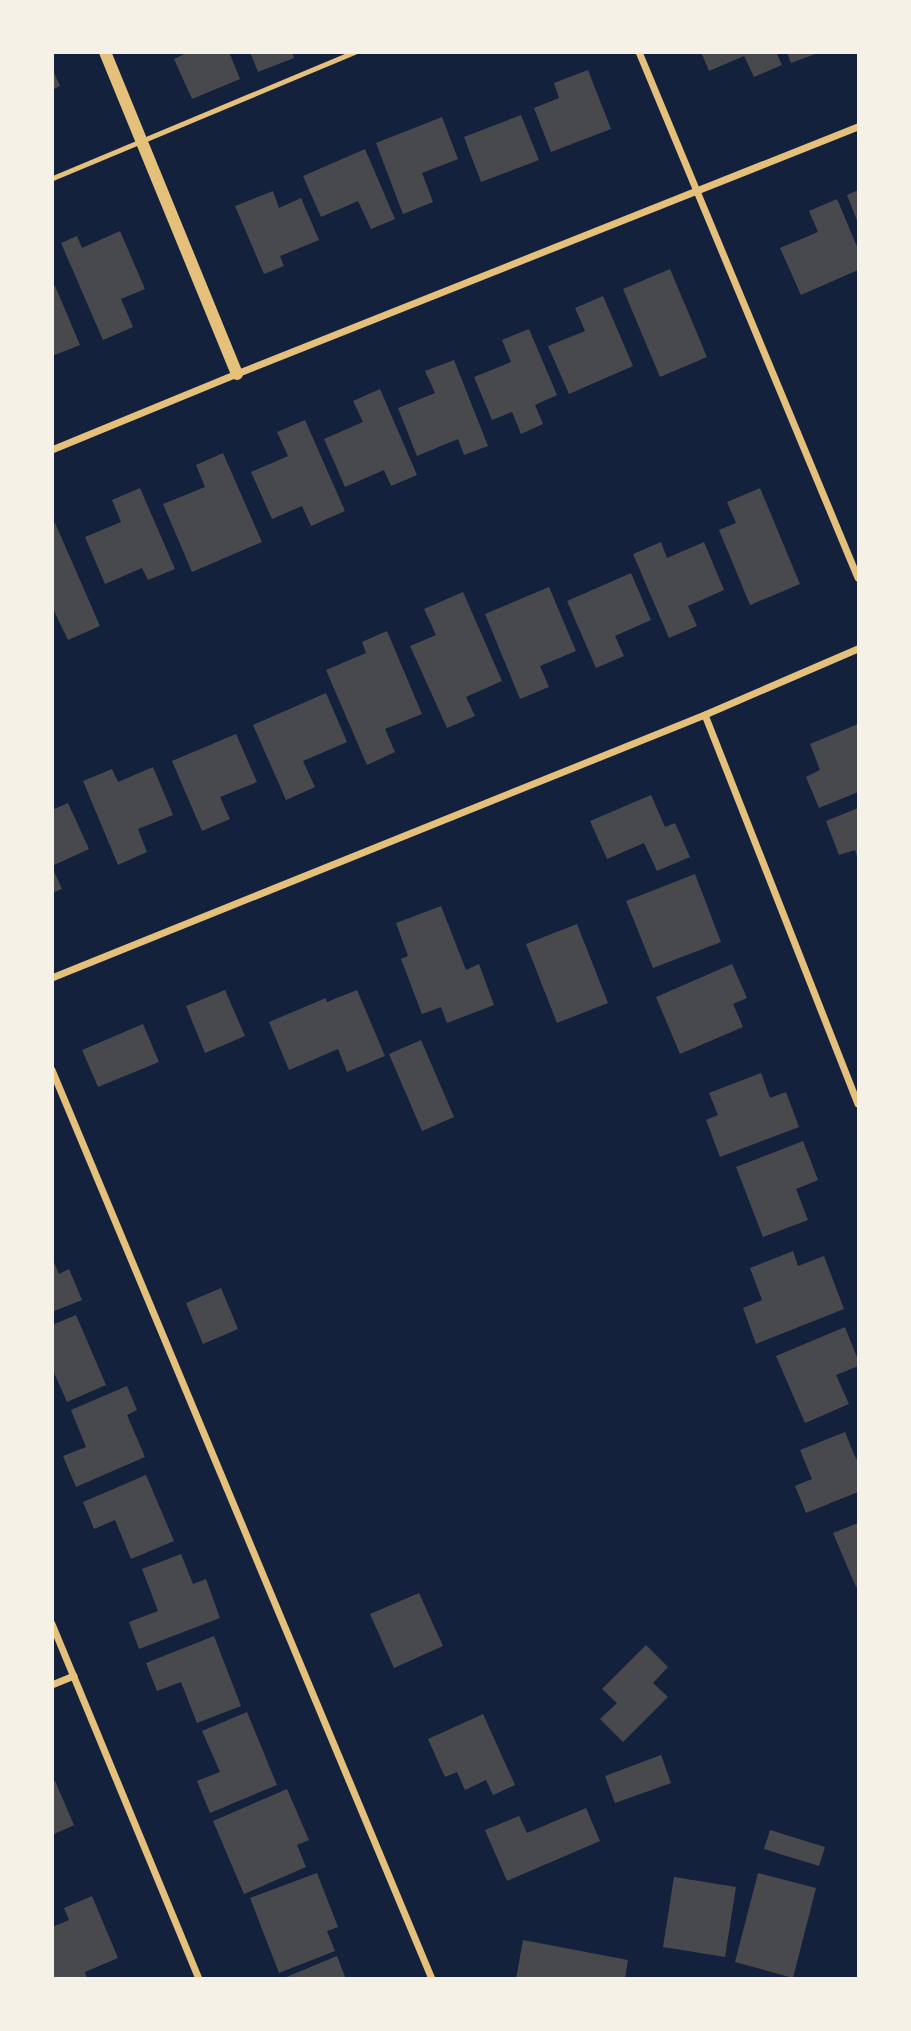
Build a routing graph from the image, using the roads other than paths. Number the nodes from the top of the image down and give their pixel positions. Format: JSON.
{"nodes":[{"id":1,"x":105,"y":52,"type":"edge"},
{"id":2,"x":356,"y":52,"type":"edge"},
{"id":3,"x":639,"y":52,"type":"edge"},
{"id":4,"x":859,"y":127,"type":"edge"},
{"id":5,"x":142,"y":143,"type":"junction"},
{"id":6,"x":52,"y":179,"type":"edge"},
{"id":7,"x":698,"y":192,"type":"junction"},
{"id":8,"x":237,"y":374,"type":"junction"},
{"id":9,"x":52,"y":450,"type":"edge"},
{"id":10,"x":859,"y":578,"type":"edge"},
{"id":11,"x":859,"y":649,"type":"edge"},
{"id":12,"x":705,"y":715,"type":"junction"},
{"id":13,"x":52,"y":978,"type":"edge"},
{"id":14,"x":52,"y":1070,"type":"edge"},
{"id":15,"x":859,"y":1104,"type":"edge"},
{"id":16,"x":52,"y":1624,"type":"edge"},
{"id":17,"x":74,"y":1676,"type":"junction"},
{"id":18,"x":52,"y":1685,"type":"edge"},
{"id":19,"x":199,"y":1979,"type":"edge"},
{"id":20,"x":432,"y":1979,"type":"edge"}],
"edges":[{"from":1,"to":5,"type":"street"},
{"from":2,"to":5,"type":"lane"},
{"from":3,"to":7,"type":"street"},
{"from":4,"to":7,"type":"street"},
{"from":5,"to":6,"type":"lane"},
{"from":5,"to":8,"type":"street"},
{"from":7,"to":8,"type":"street"},
{"from":7,"to":10,"type":"street"},
{"from":8,"to":9,"type":"street"},
{"from":11,"to":12,"type":"street"},
{"from":12,"to":13,"type":"street"},
{"from":12,"to":15,"type":"street"},
{"from":14,"to":20,"type":"street"},
{"from":16,"to":17,"type":"street"},
{"from":17,"to":18,"type":"street"},
{"from":17,"to":19,"type":"street"}]}
